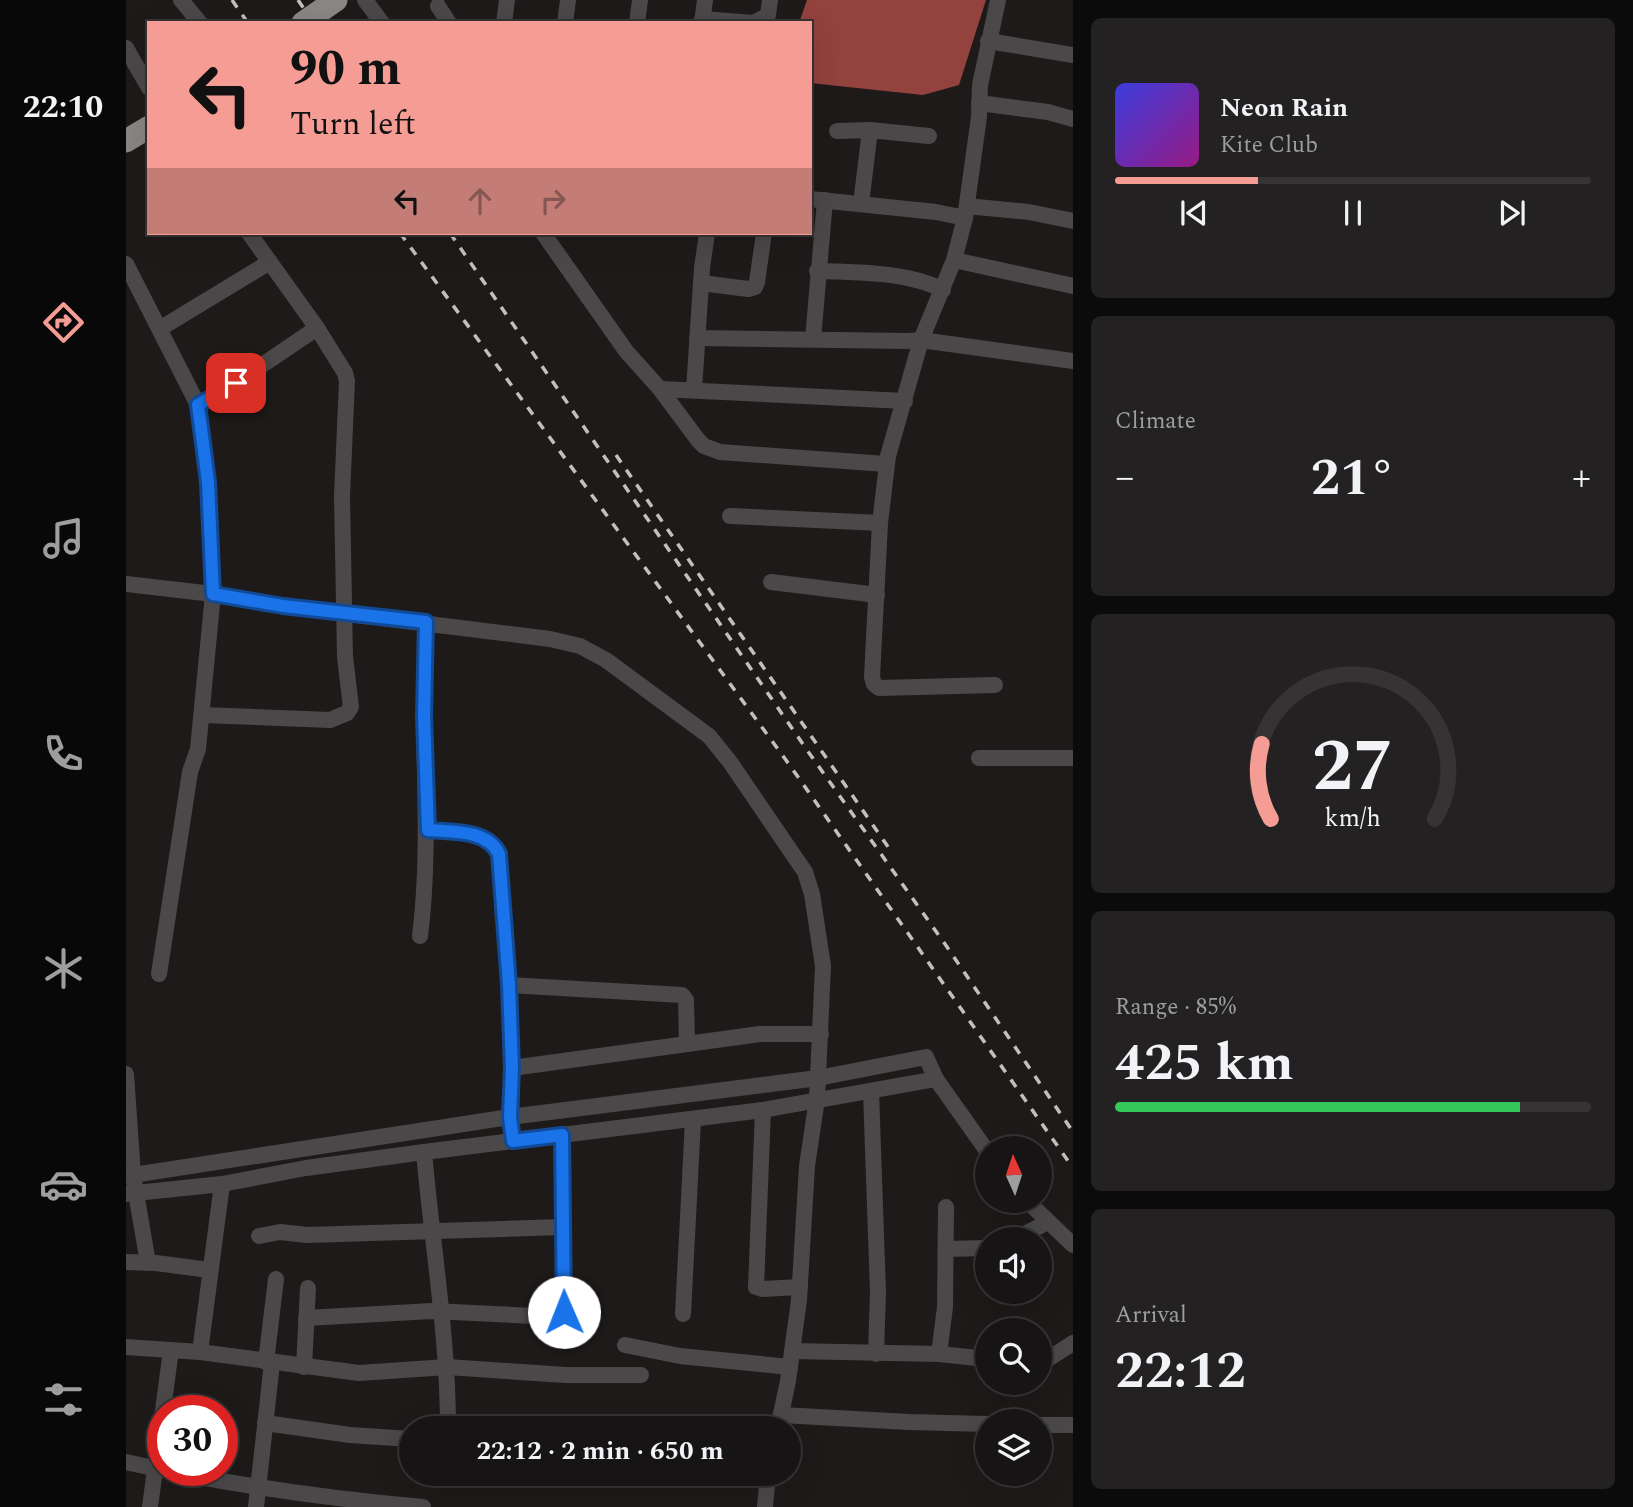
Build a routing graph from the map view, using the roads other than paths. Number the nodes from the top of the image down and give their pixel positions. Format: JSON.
{"nodes":[{"id":1,"x":181,"y":0,"type":"edge"},
{"id":2,"x":336,"y":0,"type":"edge"},
{"id":3,"x":365,"y":0,"type":"edge"},
{"id":4,"x":507,"y":0,"type":"edge"},
{"id":5,"x":568,"y":0,"type":"edge"},
{"id":6,"x":640,"y":0,"type":"edge"},
{"id":7,"x":705,"y":0,"type":"edge"},
{"id":8,"x":770,"y":0,"type":"edge"},
{"id":9,"x":998,"y":0,"type":"edge"},
{"id":10,"x":438,"y":6,"type":"dead end"},
{"id":11,"x":198,"y":21,"type":"edge"},
{"id":12,"x":306,"y":21,"type":"edge"},
{"id":13,"x":381,"y":21,"type":"edge"},
{"id":14,"x":448,"y":21,"type":"edge"},
{"id":15,"x":504,"y":21,"type":"edge"},
{"id":16,"x":565,"y":21,"type":"edge"},
{"id":17,"x":637,"y":21,"type":"edge"},
{"id":18,"x":702,"y":21,"type":"edge"},
{"id":19,"x":758,"y":21,"type":"edge"},
{"id":20,"x":988,"y":41,"type":"junction"},
{"id":21,"x":126,"y":48,"type":"edge"},
{"id":22,"x":1073,"y":55,"type":"edge"},
{"id":23,"x":147,"y":85,"type":"edge"},
{"id":24,"x":979,"y":103,"type":"junction"},
{"id":25,"x":147,"y":117,"type":"edge"},
{"id":26,"x":1073,"y":119,"type":"edge"},
{"id":27,"x":147,"y":128,"type":"edge"},
{"id":28,"x":126,"y":130,"type":"edge"},
{"id":29,"x":870,"y":130,"type":"junction"},
{"id":30,"x":837,"y":131,"type":"dead end"},
{"id":31,"x":929,"y":135,"type":"dead end"},
{"id":32,"x":126,"y":141,"type":"edge"},
{"id":33,"x":817,"y":199,"type":"edge"},
{"id":34,"x":861,"y":204,"type":"junction"},
{"id":35,"x":966,"y":212,"type":"junction"},
{"id":36,"x":1073,"y":220,"type":"edge"},
{"id":37,"x":250,"y":235,"type":"edge"},
{"id":38,"x":544,"y":235,"type":"edge"},
{"id":39,"x":707,"y":235,"type":"edge"},
{"id":40,"x":764,"y":235,"type":"edge"},
{"id":41,"x":954,"y":260,"type":"junction"},
{"id":42,"x":270,"y":262,"type":"junction"},
{"id":43,"x":126,"y":264,"type":"edge"},
{"id":44,"x":817,"y":271,"type":"junction"},
{"id":45,"x":701,"y":283,"type":"junction"},
{"id":46,"x":1073,"y":286,"type":"edge"},
{"id":47,"x":943,"y":290,"type":"junction"},
{"id":48,"x":161,"y":328,"type":"junction"},
{"id":49,"x":317,"y":328,"type":"junction"},
{"id":50,"x":698,"y":338,"type":"junction"},
{"id":51,"x":813,"y":339,"type":"junction"},
{"id":52,"x":921,"y":340,"type":"junction"},
{"id":53,"x":1073,"y":361,"type":"edge"},
{"id":54,"x":660,"y":389,"type":"junction"},
{"id":55,"x":694,"y":390,"type":"junction"},
{"id":56,"x":905,"y":401,"type":"junction"},
{"id":57,"x":198,"y":405,"type":"junction"},
{"id":58,"x":886,"y":464,"type":"junction"},
{"id":59,"x":730,"y":516,"type":"dead end"},
{"id":60,"x":880,"y":523,"type":"junction"},
{"id":61,"x":771,"y":582,"type":"dead end"},
{"id":62,"x":126,"y":584,"type":"edge"},
{"id":63,"x":213,"y":594,"type":"junction"},
{"id":64,"x":877,"y":595,"type":"junction"},
{"id":65,"x":345,"y":613,"type":"junction"},
{"id":66,"x":426,"y":622,"type":"junction"},
{"id":67,"x":995,"y":685,"type":"dead end"},
{"id":68,"x":202,"y":715,"type":"junction"},
{"id":69,"x":979,"y":758,"type":"dead end"},
{"id":70,"x":1073,"y":758,"type":"edge"},
{"id":71,"x":428,"y":830,"type":"junction"},
{"id":72,"x":420,"y":936,"type":"dead end"},
{"id":73,"x":159,"y":974,"type":"dead end"},
{"id":74,"x":509,"y":985,"type":"junction"},
{"id":75,"x":821,"y":1034,"type":"junction"},
{"id":76,"x":687,"y":1043,"type":"junction"},
{"id":77,"x":512,"y":1068,"type":"junction"},
{"id":78,"x":126,"y":1074,"type":"edge"},
{"id":79,"x":818,"y":1078,"type":"junction"},
{"id":80,"x":936,"y":1079,"type":"junction"},
{"id":81,"x":871,"y":1091,"type":"junction"},
{"id":82,"x":817,"y":1099,"type":"junction"},
{"id":83,"x":763,"y":1110,"type":"junction"},
{"id":84,"x":510,"y":1117,"type":"junction"},
{"id":85,"x":693,"y":1120,"type":"junction"},
{"id":86,"x":562,"y":1135,"type":"junction"},
{"id":87,"x":976,"y":1136,"type":"edge"},
{"id":88,"x":513,"y":1141,"type":"junction"},
{"id":89,"x":424,"y":1152,"type":"junction"},
{"id":90,"x":130,"y":1176,"type":"edge"},
{"id":91,"x":222,"y":1184,"type":"junction"},
{"id":92,"x":131,"y":1193,"type":"edge"},
{"id":93,"x":946,"y":1207,"type":"dead end"},
{"id":94,"x":1039,"y":1213,"type":"edge"},
{"id":95,"x":1048,"y":1222,"type":"junction"},
{"id":96,"x":562,"y":1227,"type":"junction"},
{"id":97,"x":1038,"y":1227,"type":"edge"},
{"id":98,"x":431,"y":1230,"type":"junction"},
{"id":99,"x":259,"y":1236,"type":"dead end"},
{"id":100,"x":1073,"y":1245,"type":"edge"},
{"id":101,"x":975,"y":1248,"type":"edge"},
{"id":102,"x":946,"y":1249,"type":"junction"},
{"id":103,"x":126,"y":1262,"type":"edge"},
{"id":104,"x":148,"y":1263,"type":"junction"},
{"id":105,"x":209,"y":1270,"type":"junction"},
{"id":106,"x":276,"y":1279,"type":"dead end"},
{"id":107,"x":800,"y":1287,"type":"junction"},
{"id":108,"x":308,"y":1288,"type":"dead end"},
{"id":109,"x":442,"y":1312,"type":"junction"},
{"id":110,"x":683,"y":1314,"type":"dead end"},
{"id":111,"x":306,"y":1318,"type":"junction"},
{"id":112,"x":1073,"y":1343,"type":"edge"},
{"id":113,"x":625,"y":1345,"type":"dead end"},
{"id":114,"x":126,"y":1347,"type":"edge"},
{"id":115,"x":171,"y":1350,"type":"junction"},
{"id":116,"x":200,"y":1352,"type":"junction"},
{"id":117,"x":876,"y":1353,"type":"junction"},
{"id":118,"x":939,"y":1354,"type":"junction"},
{"id":119,"x":1052,"y":1356,"type":"edge"},
{"id":120,"x":975,"y":1358,"type":"edge"},
{"id":121,"x":791,"y":1359,"type":"junction"},
{"id":122,"x":269,"y":1363,"type":"junction"},
{"id":123,"x":304,"y":1367,"type":"junction"},
{"id":124,"x":447,"y":1367,"type":"junction"},
{"id":125,"x":641,"y":1375,"type":"dead end"},
{"id":126,"x":165,"y":1395,"type":"edge"},
{"id":127,"x":448,"y":1416,"type":"edge"},
{"id":128,"x":780,"y":1416,"type":"edge"},
{"id":129,"x":801,"y":1421,"type":"edge"},
{"id":130,"x":265,"y":1423,"type":"junction"},
{"id":131,"x":975,"y":1424,"type":"edge"},
{"id":132,"x":1052,"y":1425,"type":"edge"},
{"id":133,"x":1073,"y":1425,"type":"edge"},
{"id":134,"x":399,"y":1438,"type":"edge"},
{"id":135,"x":126,"y":1462,"type":"edge"},
{"id":136,"x":147,"y":1467,"type":"edge"},
{"id":137,"x":238,"y":1484,"type":"edge"},
{"id":138,"x":153,"y":1486,"type":"edge"},
{"id":139,"x":767,"y":1486,"type":"edge"},
{"id":140,"x":258,"y":1488,"type":"junction"},
{"id":141,"x":339,"y":1503,"type":"edge"},
{"id":142,"x":150,"y":1507,"type":"edge"},
{"id":143,"x":256,"y":1507,"type":"edge"},
{"id":144,"x":423,"y":1507,"type":"edge"},
{"id":145,"x":765,"y":1507,"type":"edge"}],
"edges":[{"from":1,"to":11,"type":"street"},
{"from":2,"to":12,"type":"highway","bridge":true},
{"from":3,"to":13,"type":"street"},
{"from":4,"to":15,"type":"street"},
{"from":5,"to":16,"type":"street"},
{"from":6,"to":17,"type":"street"},
{"from":7,"to":18,"type":"street"},
{"from":8,"to":19,"type":"street"},
{"from":9,"to":20,"type":"street"},
{"from":10,"to":14,"type":"street"},
{"from":20,"to":22,"type":"street"},
{"from":20,"to":24,"type":"street"},
{"from":21,"to":23,"type":"street"},
{"from":24,"to":26,"type":"street"},
{"from":24,"to":35,"type":"street"},
{"from":25,"to":28,"type":"street"},
{"from":27,"to":32,"type":"highway"},
{"from":29,"to":30,"type":"street"},
{"from":29,"to":31,"type":"street"},
{"from":29,"to":34,"type":"street"},
{"from":33,"to":34,"type":"street"},
{"from":33,"to":44,"type":"street"},
{"from":34,"to":35,"type":"street"},
{"from":35,"to":36,"type":"street"},
{"from":35,"to":41,"type":"street"},
{"from":37,"to":42,"type":"street"},
{"from":38,"to":54,"type":"street"},
{"from":39,"to":45,"type":"street"},
{"from":40,"to":45,"type":"street"},
{"from":41,"to":46,"type":"street"},
{"from":41,"to":47,"type":"street"},
{"from":42,"to":48,"type":"street"},
{"from":42,"to":49,"type":"street"},
{"from":43,"to":48,"type":"street"},
{"from":44,"to":47,"type":"street"},
{"from":44,"to":51,"type":"street"},
{"from":45,"to":50,"type":"street"},
{"from":47,"to":52,"type":"street"},
{"from":48,"to":57,"type":"street"},
{"from":49,"to":57,"type":"street"},
{"from":49,"to":65,"type":"street"},
{"from":50,"to":51,"type":"street"},
{"from":50,"to":55,"type":"street"},
{"from":51,"to":52,"type":"street"},
{"from":52,"to":53,"type":"street"},
{"from":52,"to":56,"type":"street"},
{"from":54,"to":55,"type":"street"},
{"from":54,"to":58,"type":"street"},
{"from":55,"to":56,"type":"street"},
{"from":56,"to":58,"type":"street"},
{"from":57,"to":63,"type":"street"},
{"from":58,"to":60,"type":"street"},
{"from":59,"to":60,"type":"street"},
{"from":60,"to":64,"type":"street"},
{"from":61,"to":64,"type":"street"},
{"from":62,"to":63,"type":"street"},
{"from":63,"to":65,"type":"street"},
{"from":63,"to":68,"type":"street"},
{"from":64,"to":67,"type":"street"},
{"from":65,"to":66,"type":"street"},
{"from":65,"to":68,"type":"street"},
{"from":66,"to":71,"type":"street"},
{"from":66,"to":75,"type":"street"},
{"from":68,"to":73,"type":"street"},
{"from":69,"to":70,"type":"street"},
{"from":71,"to":72,"type":"street"},
{"from":71,"to":74,"type":"street"},
{"from":74,"to":76,"type":"street"},
{"from":74,"to":77,"type":"street"},
{"from":75,"to":76,"type":"street"},
{"from":75,"to":79,"type":"street"},
{"from":76,"to":77,"type":"street"},
{"from":77,"to":84,"type":"street"},
{"from":78,"to":90,"type":"street"},
{"from":79,"to":80,"type":"street"},
{"from":79,"to":82,"type":"street"},
{"from":79,"to":84,"type":"street"},
{"from":80,"to":81,"type":"street"},
{"from":80,"to":87,"type":"street"},
{"from":81,"to":82,"type":"street"},
{"from":81,"to":117,"type":"street"},
{"from":82,"to":83,"type":"street"},
{"from":82,"to":107,"type":"street"},
{"from":83,"to":85,"type":"street"},
{"from":83,"to":107,"type":"street"},
{"from":84,"to":88,"type":"street"},
{"from":84,"to":90,"type":"street"},
{"from":85,"to":86,"type":"street"},
{"from":85,"to":110,"type":"street"},
{"from":86,"to":88,"type":"street"},
{"from":86,"to":96,"type":"street"},
{"from":88,"to":89,"type":"street"},
{"from":89,"to":91,"type":"street"},
{"from":89,"to":98,"type":"street"},
{"from":90,"to":92,"type":"street"},
{"from":91,"to":92,"type":"street"},
{"from":91,"to":105,"type":"street"},
{"from":92,"to":104,"type":"street"},
{"from":93,"to":102,"type":"street"},
{"from":94,"to":95,"type":"street"},
{"from":95,"to":97,"type":"street"},
{"from":95,"to":100,"type":"street"},
{"from":96,"to":98,"type":"street"},
{"from":96,"to":109,"type":"street"},
{"from":98,"to":99,"type":"street"},
{"from":98,"to":109,"type":"street"},
{"from":101,"to":102,"type":"street"},
{"from":102,"to":118,"type":"street"},
{"from":103,"to":104,"type":"street"},
{"from":104,"to":105,"type":"street"},
{"from":105,"to":116,"type":"street"},
{"from":106,"to":122,"type":"street"},
{"from":107,"to":121,"type":"street"},
{"from":108,"to":111,"type":"street"},
{"from":109,"to":111,"type":"street"},
{"from":109,"to":124,"type":"street"},
{"from":111,"to":123,"type":"street"},
{"from":112,"to":119,"type":"street"},
{"from":113,"to":121,"type":"street"},
{"from":114,"to":115,"type":"street"},
{"from":115,"to":116,"type":"street"},
{"from":115,"to":126,"type":"street"},
{"from":116,"to":122,"type":"street"},
{"from":117,"to":118,"type":"street"},
{"from":117,"to":121,"type":"street"},
{"from":118,"to":120,"type":"street"},
{"from":121,"to":128,"type":"street"},
{"from":122,"to":123,"type":"street"},
{"from":122,"to":130,"type":"street"},
{"from":123,"to":124,"type":"street"},
{"from":124,"to":125,"type":"street"},
{"from":124,"to":127,"type":"street"},
{"from":129,"to":131,"type":"street"},
{"from":130,"to":134,"type":"street"},
{"from":130,"to":140,"type":"street"},
{"from":132,"to":133,"type":"street"},
{"from":135,"to":136,"type":"street"},
{"from":137,"to":140,"type":"street"},
{"from":138,"to":142,"type":"street"},
{"from":139,"to":145,"type":"street"},
{"from":140,"to":141,"type":"street"},
{"from":140,"to":143,"type":"street"},
{"from":141,"to":144,"type":"street"}]}
